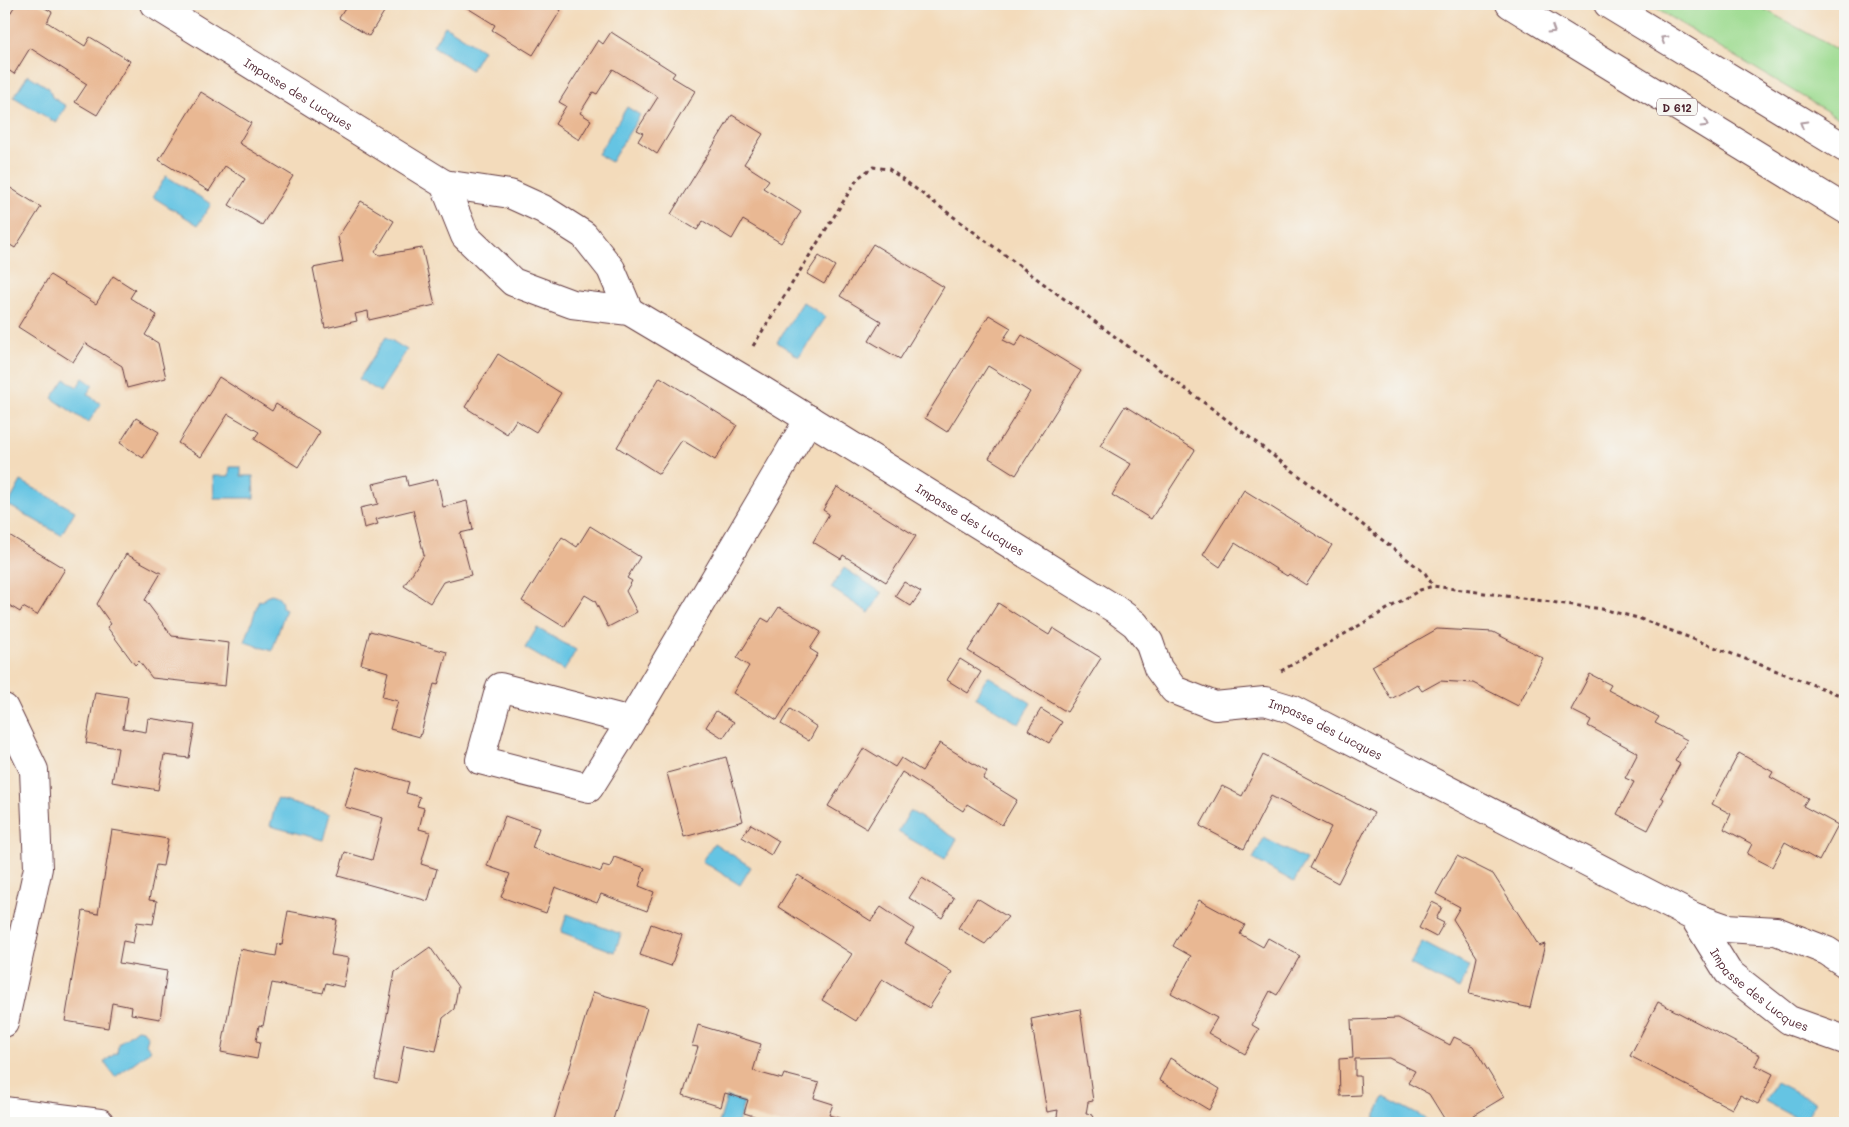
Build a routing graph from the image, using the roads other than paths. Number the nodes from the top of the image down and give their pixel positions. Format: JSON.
{"nodes":[{"id":1,"x":154,"y":4,"type":"edge"},
{"id":2,"x":1510,"y":4,"type":"edge"},
{"id":3,"x":1608,"y":4,"type":"edge"},
{"id":4,"x":1845,"y":148,"type":"edge"},
{"id":5,"x":444,"y":184,"type":"junction"},
{"id":6,"x":1845,"y":209,"type":"edge"},
{"id":7,"x":629,"y":311,"type":"junction"},
{"id":8,"x":809,"y":419,"type":"junction"},
{"id":9,"x":4,"y":708,"type":"edge"},
{"id":10,"x":631,"y":721,"type":"junction"},
{"id":11,"x":1694,"y":917,"type":"junction"},
{"id":12,"x":1845,"y":963,"type":"edge"},
{"id":13,"x":4,"y":1023,"type":"edge"},
{"id":14,"x":1845,"y":1040,"type":"edge"},
{"id":15,"x":4,"y":1111,"type":"edge"},
{"id":16,"x":100,"y":1123,"type":"edge"}],
"edges":[{"from":1,"to":5,"type":"main road","name":"Impasse des Lucques"},
{"from":2,"to":6,"type":"main road","number":"D 612","one_way":true},
{"from":4,"to":3,"type":"main road","one_way":true},
{"from":5,"to":7,"type":"main road","name":"Impasse des Lucques"},
{"from":5,"to":7,"type":"main road","name":"Impasse des Lucques"},
{"from":7,"to":8,"type":"main road","name":"Impasse des Lucques"},
{"from":8,"to":10,"type":"main road"},
{"from":8,"to":11,"type":"main road","name":"Impasse des Lucques"},
{"from":9,"to":13,"type":"main road"},
{"from":10,"to":10,"type":"main road"},
{"from":11,"to":12,"type":"main road","name":"Impasse des Lucques"},
{"from":11,"to":14,"type":"main road","name":"Impasse des Lucques"},
{"from":15,"to":16,"type":"main road"}]}
